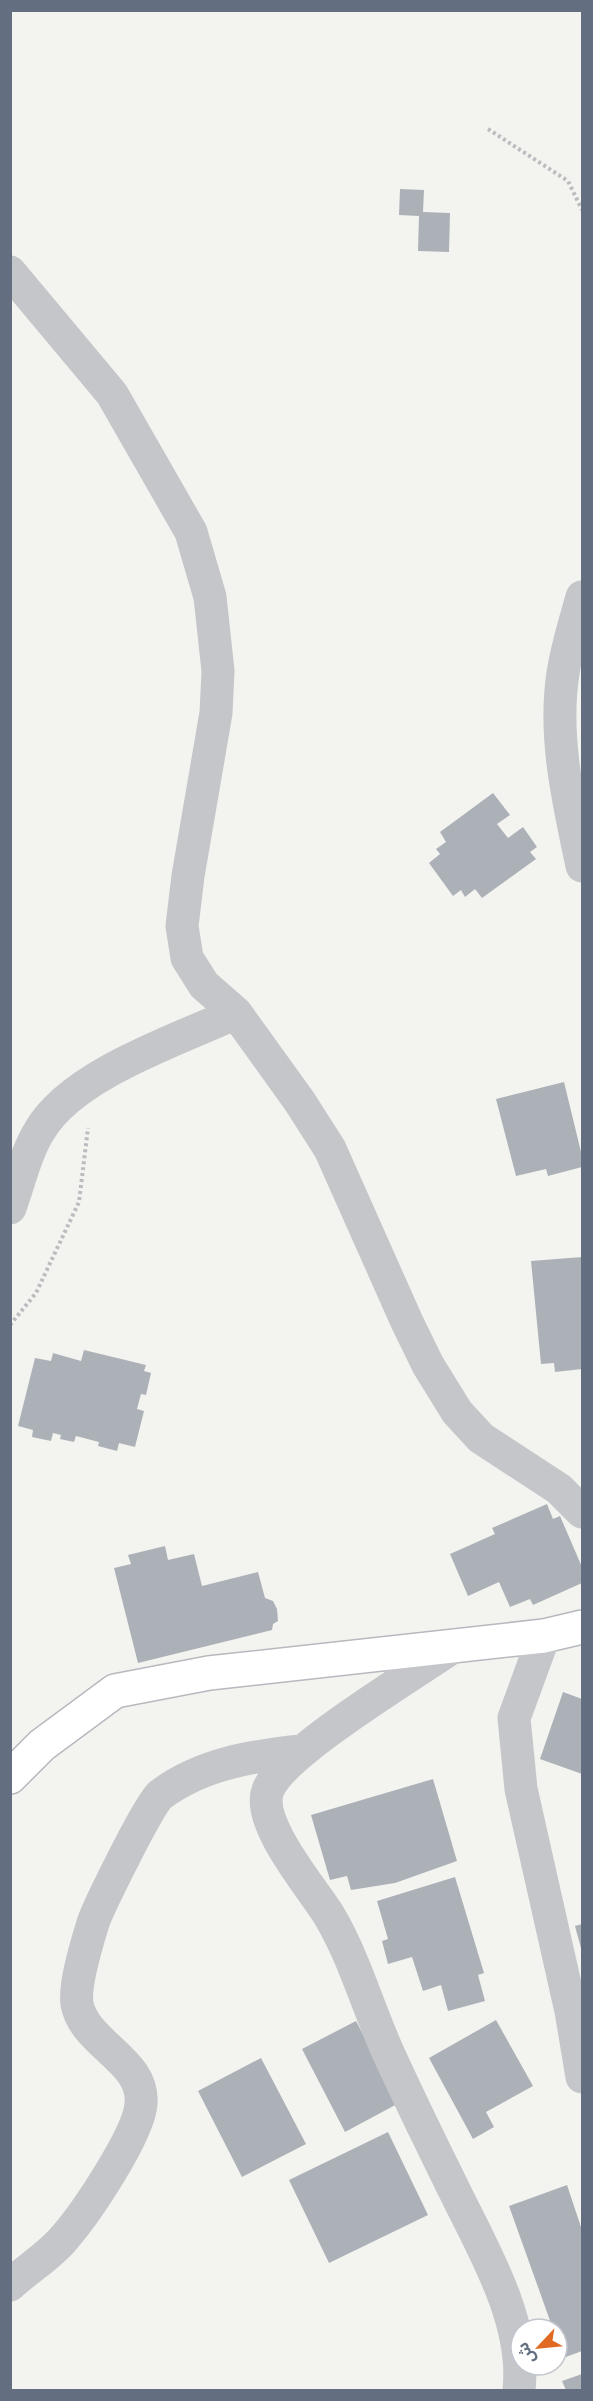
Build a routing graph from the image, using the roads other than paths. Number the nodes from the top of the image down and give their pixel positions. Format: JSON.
{"nodes":[{"id":1,"x":10,"y":272,"type":"edge"},
{"id":2,"x":582,"y":597,"type":"edge"},
{"id":3,"x":582,"y":866,"type":"edge"},
{"id":4,"x":236,"y":1013,"type":"junction"},
{"id":5,"x":10,"y":1208,"type":"edge"},
{"id":6,"x":582,"y":1512,"type":"edge"},
{"id":7,"x":582,"y":1627,"type":"edge"},
{"id":8,"x":544,"y":1636,"type":"junction"},
{"id":9,"x":453,"y":1647,"type":"junction"},
{"id":10,"x":301,"y":1751,"type":"junction"},
{"id":11,"x":10,"y":1778,"type":"edge"},
{"id":12,"x":582,"y":2077,"type":"edge"},
{"id":13,"x":10,"y":2285,"type":"edge"},
{"id":14,"x":519,"y":2391,"type":"edge"}],
"edges":[{"from":1,"to":4,"type":"street"},
{"from":2,"to":3,"type":"street"},
{"from":4,"to":5,"type":"street"},
{"from":4,"to":6,"type":"street"},
{"from":7,"to":8,"type":"street"},
{"from":8,"to":9,"type":"street"},
{"from":8,"to":12,"type":"street"},
{"from":9,"to":10,"type":"street"},
{"from":9,"to":11,"type":"street"},
{"from":10,"to":13,"type":"street"},
{"from":10,"to":14,"type":"street"}]}
